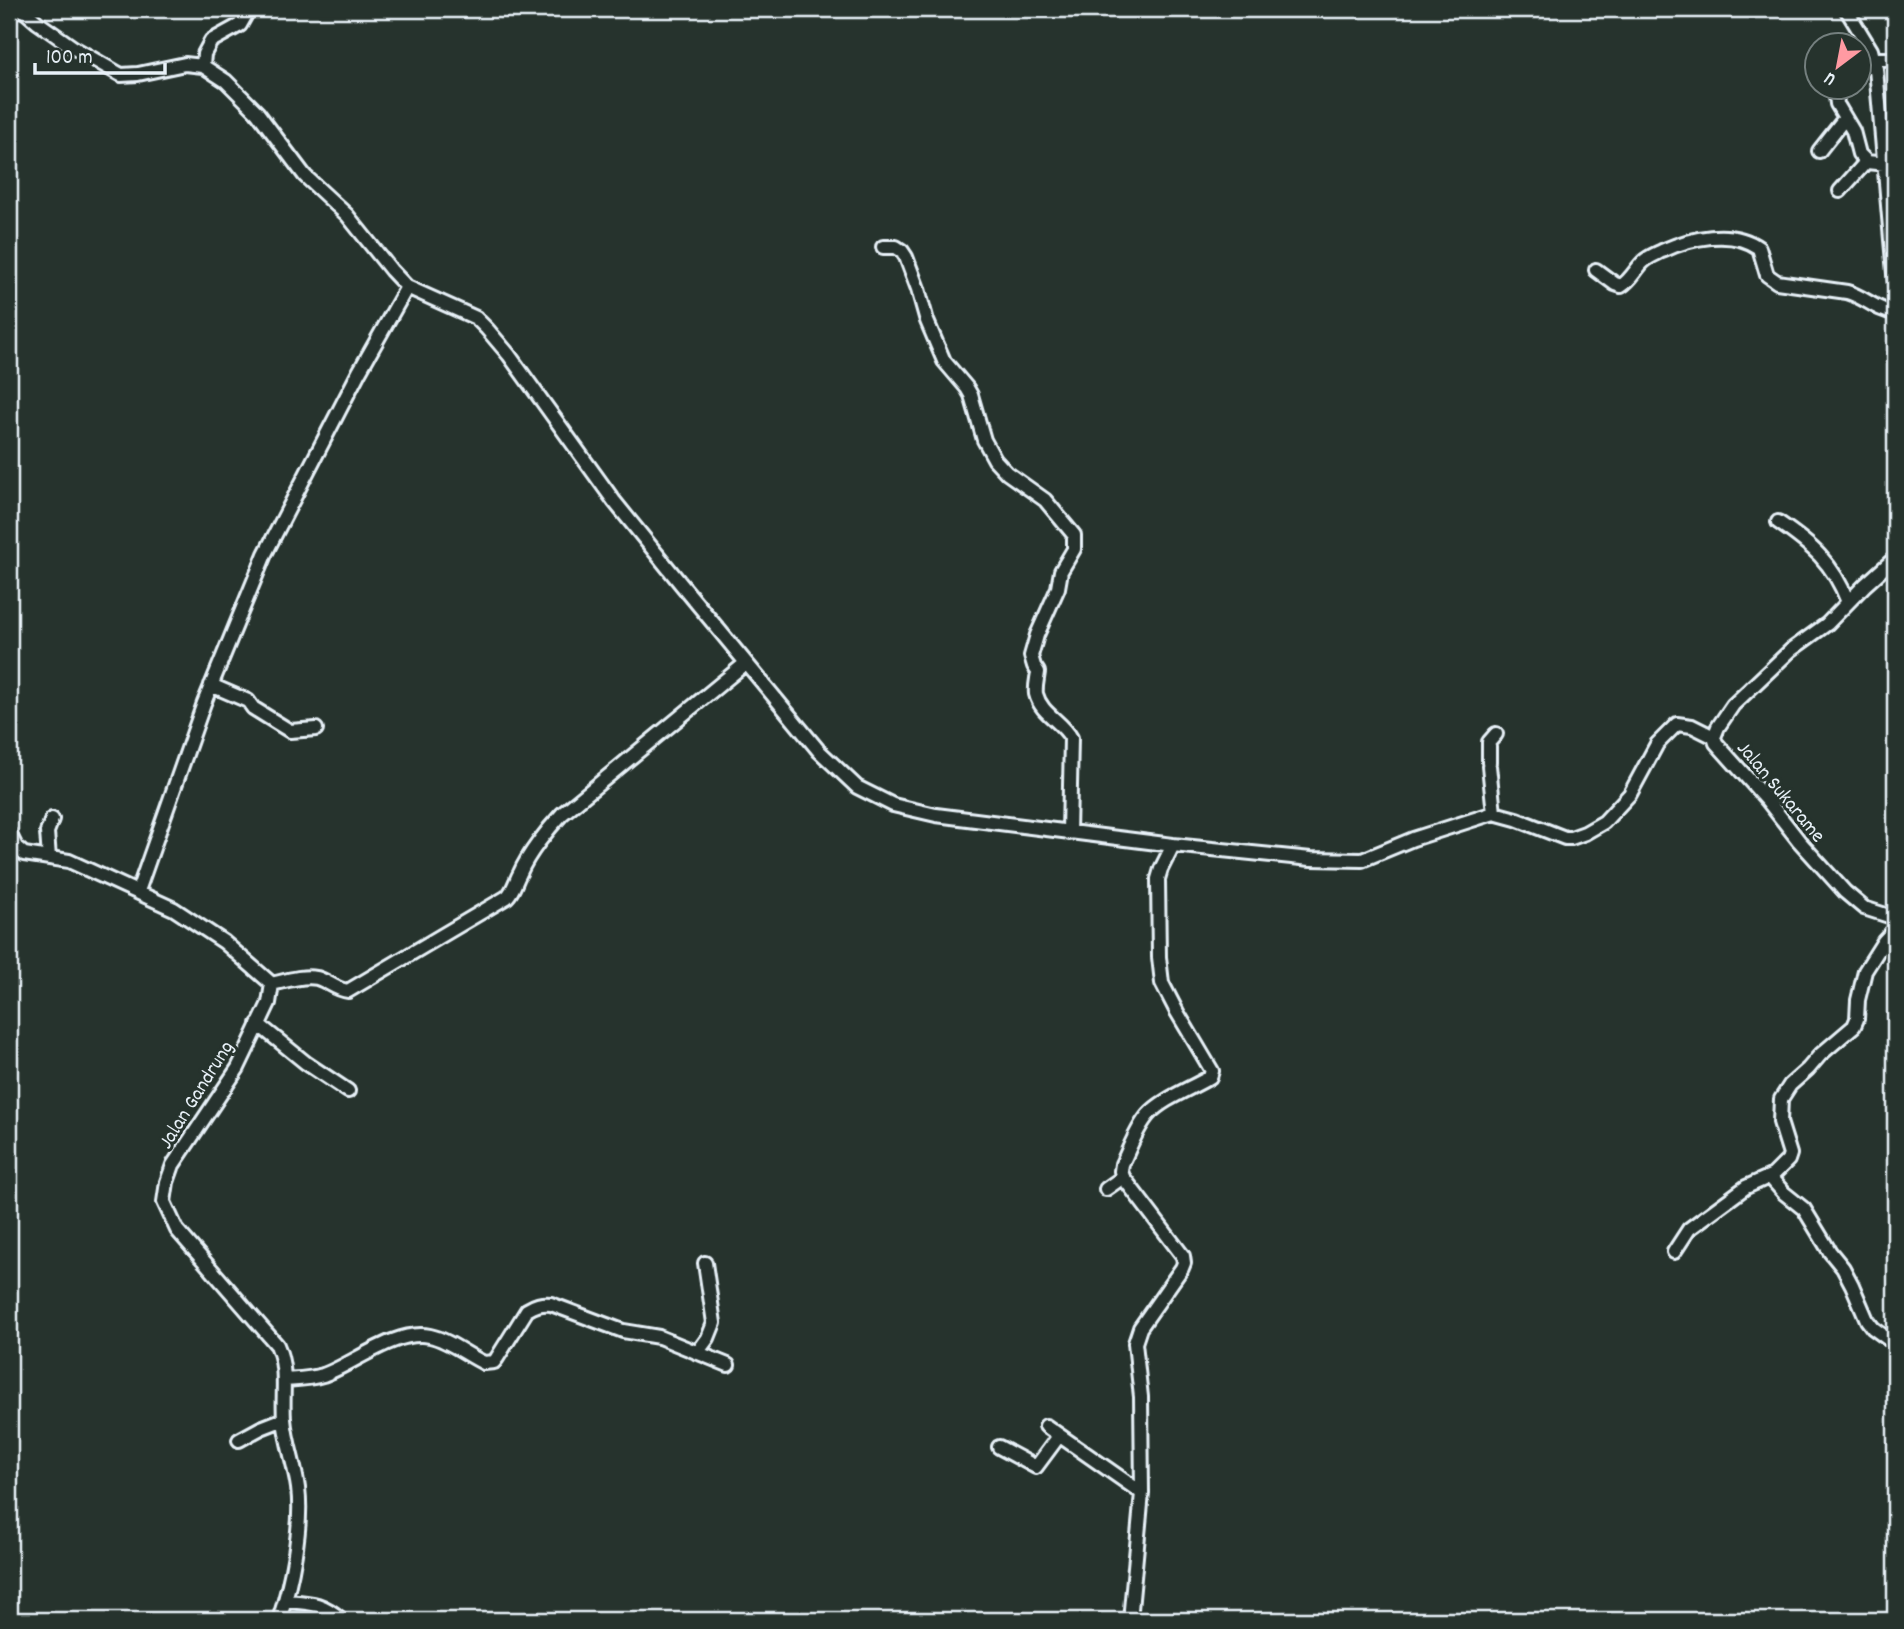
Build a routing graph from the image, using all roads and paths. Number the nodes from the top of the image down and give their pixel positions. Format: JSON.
{"nodes":[{"id":1,"x":22,"y":9,"type":"edge"},
{"id":2,"x":249,"y":9,"type":"edge"},
{"id":3,"x":1846,"y":9,"type":"edge"},
{"id":4,"x":1895,"y":58,"type":"edge"},
{"id":5,"x":1875,"y":62,"type":"junction"},
{"id":6,"x":1872,"y":63,"type":"edge"},
{"id":7,"x":203,"y":66,"type":"junction"},
{"id":8,"x":1837,"y":102,"type":"edge"},
{"id":9,"x":1845,"y":118,"type":"junction"},
{"id":10,"x":1819,"y":151,"type":"dead end"},
{"id":11,"x":1866,"y":162,"type":"junction"},
{"id":12,"x":1886,"y":164,"type":"junction"},
{"id":13,"x":1840,"y":191,"type":"dead end"},
{"id":14,"x":1894,"y":244,"type":"edge"},
{"id":15,"x":883,"y":247,"type":"dead end"},
{"id":16,"x":1596,"y":270,"type":"dead end"},
{"id":17,"x":1895,"y":285,"type":"edge"},
{"id":18,"x":407,"y":287,"type":"junction"},
{"id":19,"x":1895,"y":313,"type":"edge"},
{"id":20,"x":1778,"y":522,"type":"dead end"},
{"id":21,"x":1895,"y":558,"type":"edge"},
{"id":22,"x":1848,"y":602,"type":"junction"},
{"id":23,"x":746,"y":663,"type":"junction"},
{"id":24,"x":211,"y":685,"type":"junction"},
{"id":25,"x":316,"y":729,"type":"dead end"},
{"id":26,"x":1496,"y":734,"type":"dead end"},
{"id":27,"x":1714,"y":737,"type":"junction"},
{"id":28,"x":1494,"y":813,"type":"junction"},
{"id":29,"x":52,"y":819,"type":"dead end"},
{"id":30,"x":9,"y":833,"type":"edge"},
{"id":31,"x":1069,"y":833,"type":"junction"},
{"id":32,"x":1172,"y":845,"type":"junction"},
{"id":33,"x":49,"y":858,"type":"junction"},
{"id":34,"x":138,"y":891,"type":"junction"},
{"id":35,"x":1895,"y":918,"type":"edge"},
{"id":36,"x":1895,"y":929,"type":"edge"},
{"id":37,"x":272,"y":984,"type":"junction"},
{"id":38,"x":258,"y":1024,"type":"junction"},
{"id":39,"x":348,"y":1091,"type":"dead end"},
{"id":40,"x":1123,"y":1177,"type":"junction"},
{"id":41,"x":1770,"y":1177,"type":"junction"},
{"id":42,"x":1106,"y":1189,"type":"dead end"},
{"id":43,"x":1674,"y":1252,"type":"dead end"},
{"id":44,"x":705,"y":1263,"type":"dead end"},
{"id":45,"x":1895,"y":1344,"type":"edge"},
{"id":46,"x":697,"y":1353,"type":"junction"},
{"id":47,"x":728,"y":1365,"type":"dead end"},
{"id":48,"x":285,"y":1380,"type":"junction"},
{"id":49,"x":284,"y":1419,"type":"junction"},
{"id":50,"x":1046,"y":1426,"type":"dead end"},
{"id":51,"x":1059,"y":1436,"type":"junction"},
{"id":52,"x":239,"y":1440,"type":"dead end"},
{"id":53,"x":999,"y":1447,"type":"dead end"},
{"id":54,"x":1142,"y":1493,"type":"junction"},
{"id":55,"x":283,"y":1609,"type":"edge"},
{"id":56,"x":342,"y":1620,"type":"edge"},
{"id":57,"x":1130,"y":1620,"type":"edge"}],
"edges":[{"from":1,"to":7,"type":"street"},
{"from":2,"to":7,"type":"street"},
{"from":3,"to":5,"type":"street"},
{"from":4,"to":5,"type":"street"},
{"from":5,"to":6,"type":"street"},
{"from":5,"to":12,"type":"street"},
{"from":7,"to":18,"type":"street"},
{"from":8,"to":9,"type":"street"},
{"from":9,"to":10,"type":"street"},
{"from":9,"to":11,"type":"street"},
{"from":11,"to":12,"type":"street"},
{"from":11,"to":13,"type":"street"},
{"from":12,"to":14,"type":"street"},
{"from":14,"to":17,"type":"street"},
{"from":15,"to":31,"type":"street"},
{"from":16,"to":19,"type":"street"},
{"from":18,"to":23,"type":"street"},
{"from":18,"to":24,"type":"street"},
{"from":20,"to":22,"type":"street"},
{"from":21,"to":22,"type":"street","name":"Jalan Sukarame"},
{"from":22,"to":27,"type":"street","name":"Jalan Sukarame"},
{"from":23,"to":31,"type":"street"},
{"from":23,"to":37,"type":"street"},
{"from":24,"to":25,"type":"street"},
{"from":24,"to":34,"type":"street"},
{"from":26,"to":28,"type":"street"},
{"from":27,"to":28,"type":"street"},
{"from":27,"to":35,"type":"street","name":"Jalan Sukarame"},
{"from":28,"to":32,"type":"street"},
{"from":29,"to":33,"type":"street"},
{"from":30,"to":33,"type":"street"},
{"from":31,"to":32,"type":"street"},
{"from":32,"to":40,"type":"street"},
{"from":33,"to":34,"type":"street"},
{"from":34,"to":37,"type":"street"},
{"from":36,"to":41,"type":"street"},
{"from":37,"to":38,"type":"street","name":"Jalan Gandrung"},
{"from":38,"to":39,"type":"street"},
{"from":38,"to":48,"type":"street","name":"Jalan Gandrung"},
{"from":40,"to":42,"type":"street"},
{"from":40,"to":54,"type":"street"},
{"from":41,"to":43,"type":"street"},
{"from":41,"to":45,"type":"street"},
{"from":44,"to":46,"type":"street"},
{"from":46,"to":47,"type":"street"},
{"from":46,"to":48,"type":"street"},
{"from":48,"to":49,"type":"street","name":"Jalan Gandrung"},
{"from":49,"to":52,"type":"street"},
{"from":49,"to":55,"type":"street","name":"Jalan Gandrung"},
{"from":50,"to":51,"type":"street"},
{"from":51,"to":53,"type":"street"},
{"from":51,"to":54,"type":"street"},
{"from":54,"to":57,"type":"street"},
{"from":55,"to":56,"type":"street"}]}
